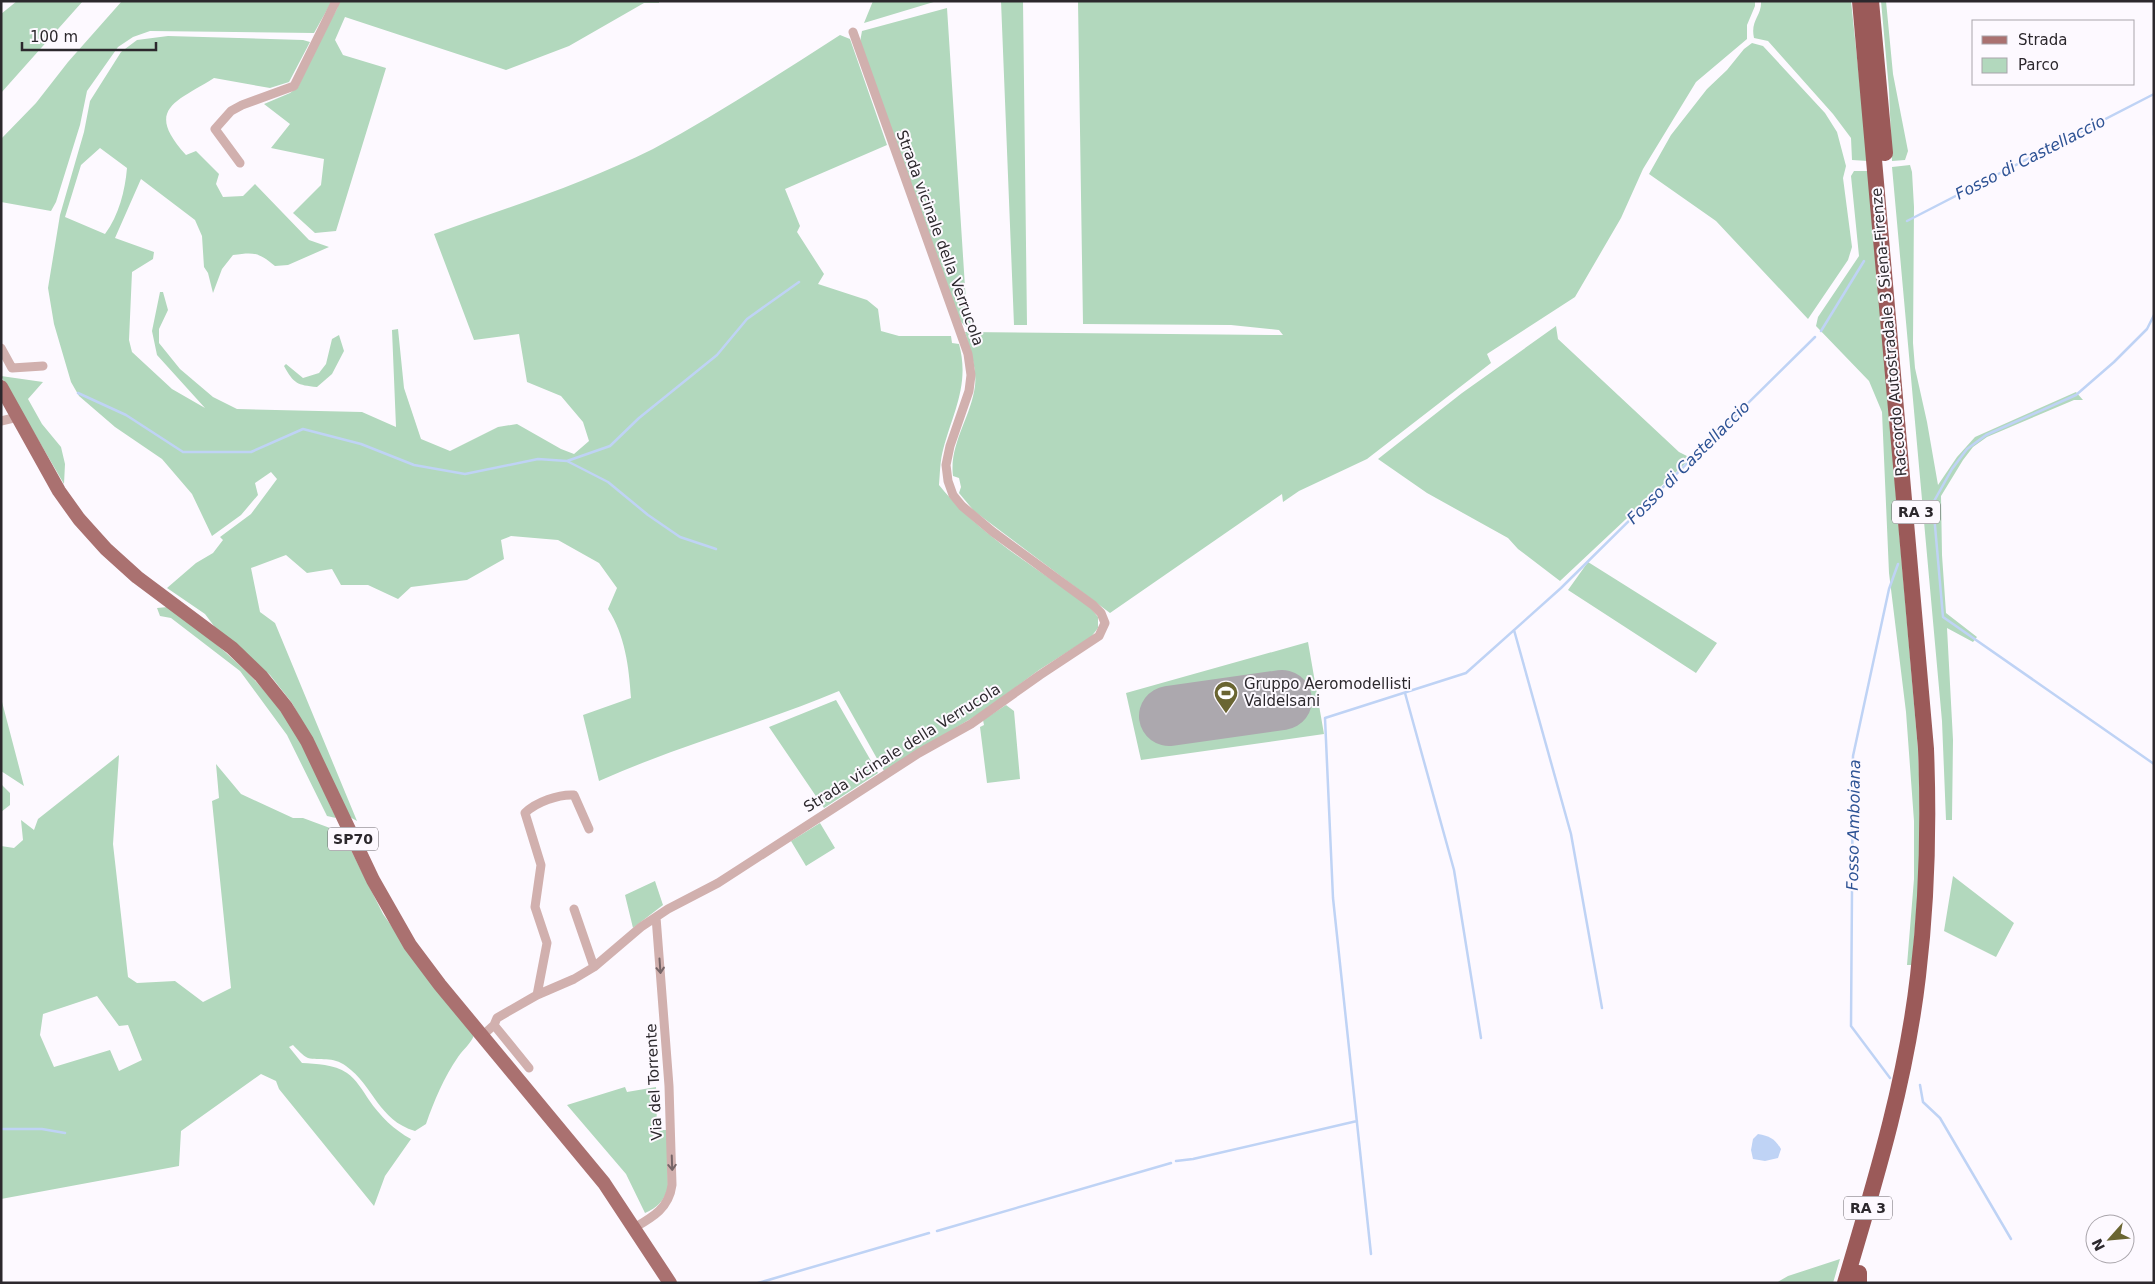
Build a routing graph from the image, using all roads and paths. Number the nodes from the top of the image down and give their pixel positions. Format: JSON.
{"nodes":[{"id":1,"x":336,"y":1,"type":"edge"},
{"id":2,"x":1860,"y":1,"type":"edge"},
{"id":3,"x":1871,"y":1,"type":"edge"},
{"id":4,"x":852,"y":32,"type":"dead end"},
{"id":5,"x":240,"y":163,"type":"dead end"},
{"id":6,"x":1,"y":348,"type":"edge"},
{"id":7,"x":43,"y":366,"type":"dead end"},
{"id":8,"x":3,"y":392,"type":"edge"},
{"id":9,"x":18,"y":417,"type":"junction"},
{"id":10,"x":1,"y":421,"type":"edge"},
{"id":11,"x":589,"y":829,"type":"dead end"},
{"id":12,"x":574,"y":909,"type":"dead end"},
{"id":13,"x":656,"y":918,"type":"junction"},
{"id":14,"x":594,"y":967,"type":"junction"},
{"id":15,"x":537,"y":995,"type":"junction"},
{"id":16,"x":1916,"y":1022,"type":"junction"},
{"id":17,"x":494,"y":1025,"type":"junction"},
{"id":18,"x":482,"y":1036,"type":"junction"},
{"id":19,"x":529,"y":1068,"type":"dead end"},
{"id":20,"x":1894,"y":1134,"type":"junction"},
{"id":21,"x":634,"y":1228,"type":"junction"},
{"id":22,"x":1856,"y":1248,"type":"junction"},
{"id":23,"x":1858,"y":1280,"type":"edge"},
{"id":24,"x":670,"y":1283,"type":"edge"},
{"id":25,"x":1839,"y":1283,"type":"edge"},
{"id":26,"x":1845,"y":1283,"type":"edge"}],
"edges":[{"from":1,"to":5,"type":"street"},
{"from":2,"to":16,"type":"highway","name":"Raccordo Autostradale 3 Siena-Firenze","number":"RA 3"},
{"from":3,"to":16,"type":"highway","name":"Raccordo Autostradale 3 Siena-Firenze","number":"RA 3"},
{"from":4,"to":13,"type":"street","name":"Strada vicinale della Verrucola"},
{"from":6,"to":7,"type":"street"},
{"from":8,"to":9,"type":"main road","number":"SP70"},
{"from":9,"to":10,"type":"street"},
{"from":9,"to":18,"type":"main road","number":"SP70"},
{"from":11,"to":15,"type":"street"},
{"from":12,"to":14,"type":"street"},
{"from":13,"to":14,"type":"street"},
{"from":13,"to":21,"type":"street","name":"Via del Torrente","one_way":true},
{"from":14,"to":15,"type":"street"},
{"from":15,"to":17,"type":"street"},
{"from":16,"to":20,"type":"highway","name":"Raccordo Autostradale 3 Siena-Firenze","number":"RA 3"},
{"from":17,"to":18,"type":"street"},
{"from":17,"to":19,"type":"street"},
{"from":18,"to":21,"type":"main road","number":"SP70"},
{"from":20,"to":22,"type":"highway","name":"Raccordo Autostradale 3 Siena-Firenze","number":"RA 3"},
{"from":20,"to":23,"type":"highway","name":"Raccordo Autostradale 3 Siena-Firenze","number":"RA 3"},
{"from":21,"to":24,"type":"main road","number":"SP70"},
{"from":22,"to":25,"type":"highway"},
{"from":22,"to":26,"type":"highway","name":"Raccordo Autostradale 3 Siena-Firenze","number":"RA 3"}]}
